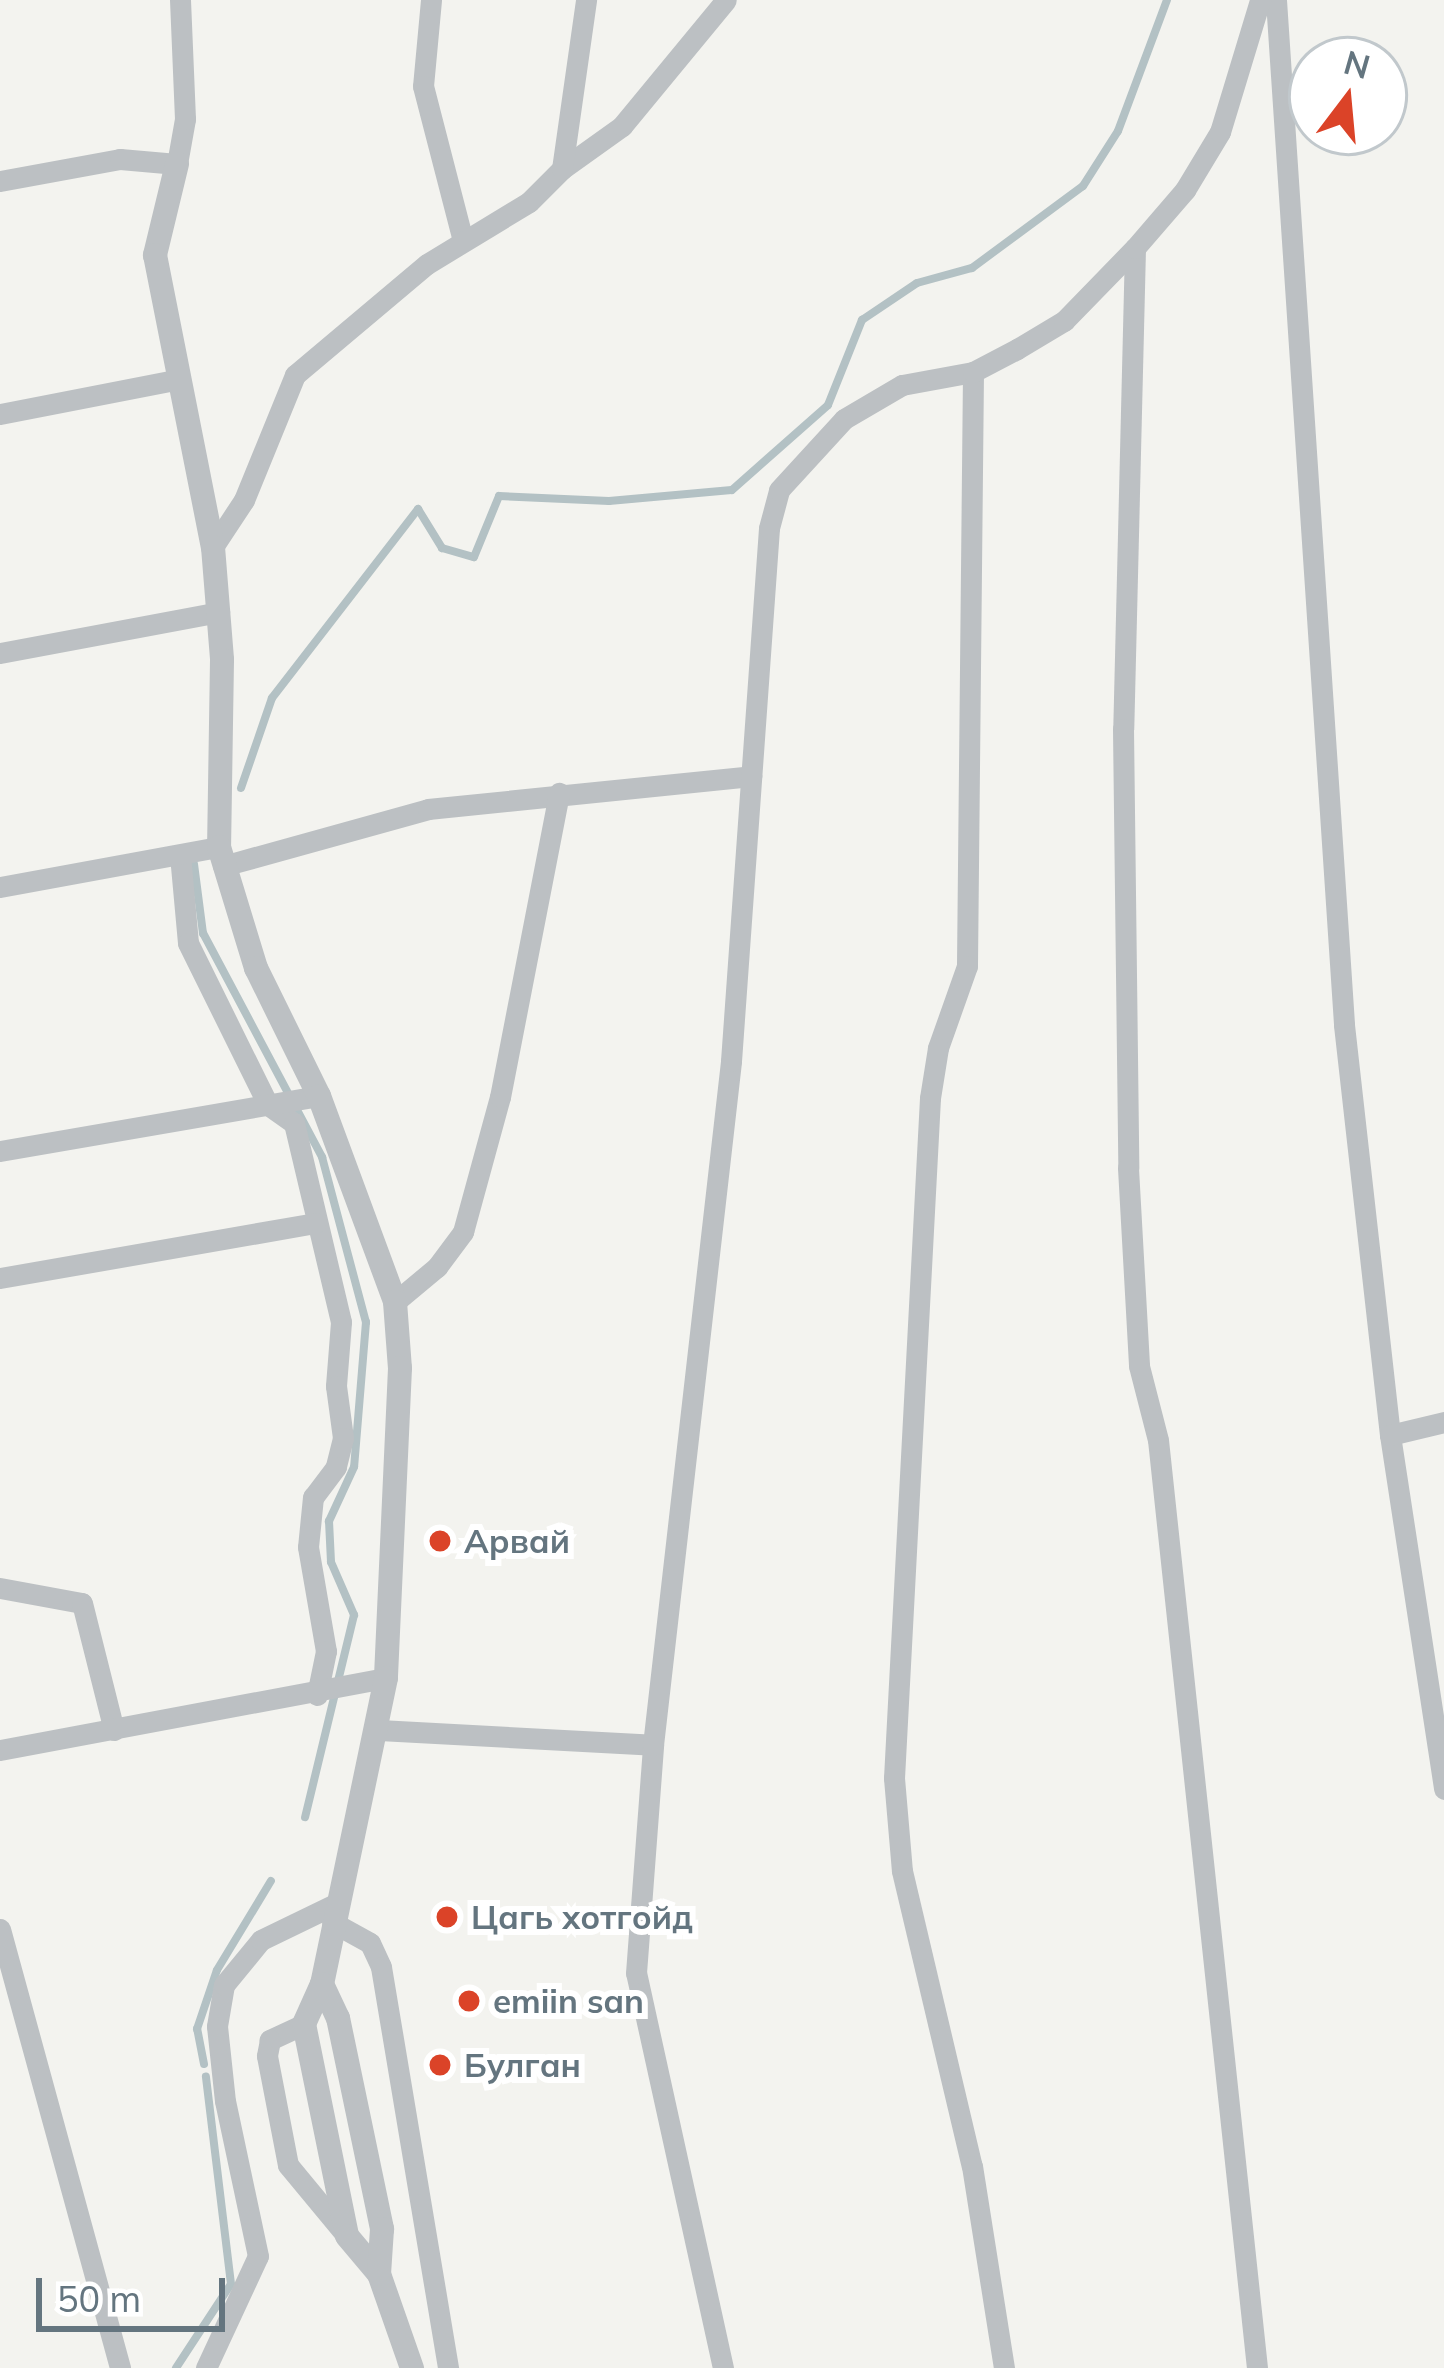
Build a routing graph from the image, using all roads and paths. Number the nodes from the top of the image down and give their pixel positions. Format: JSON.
{"nodes":[{"id":1,"x":180,"y":0,"type":"edge"},
{"id":2,"x":431,"y":0,"type":"edge"},
{"id":3,"x":586,"y":0,"type":"edge"},
{"id":4,"x":726,"y":0,"type":"edge"},
{"id":5,"x":1260,"y":0,"type":"edge"},
{"id":6,"x":1276,"y":0,"type":"edge"},
{"id":7,"x":176,"y":164,"type":"junction"},
{"id":8,"x":562,"y":169,"type":"junction"},
{"id":9,"x":0,"y":181,"type":"edge"},
{"id":10,"x":462,"y":237,"type":"junction"},
{"id":11,"x":1135,"y":248,"type":"junction"},
{"id":12,"x":973,"y":372,"type":"junction"},
{"id":13,"x":176,"y":380,"type":"junction"},
{"id":14,"x":0,"y":414,"type":"edge"},
{"id":15,"x":213,"y":547,"type":"junction"},
{"id":16,"x":219,"y":612,"type":"junction"},
{"id":17,"x":0,"y":653,"type":"edge"},
{"id":18,"x":751,"y":776,"type":"junction"},
{"id":19,"x":559,"y":793,"type":"junction"},
{"id":20,"x":180,"y":855,"type":"junction"},
{"id":21,"x":221,"y":856,"type":"junction"},
{"id":22,"x":0,"y":887,"type":"edge"},
{"id":23,"x":319,"y":1096,"type":"junction"},
{"id":24,"x":268,"y":1105,"type":"junction"},
{"id":25,"x":0,"y":1151,"type":"edge"},
{"id":26,"x":316,"y":1223,"type":"junction"},
{"id":27,"x":0,"y":1278,"type":"edge"},
{"id":28,"x":395,"y":1302,"type":"junction"},
{"id":29,"x":1444,"y":1422,"type":"edge"},
{"id":30,"x":1390,"y":1435,"type":"junction"},
{"id":31,"x":0,"y":1588,"type":"edge"},
{"id":32,"x":386,"y":1678,"type":"junction"},
{"id":33,"x":316,"y":1696,"type":"junction"},
{"id":34,"x":114,"y":1730,"type":"junction"},
{"id":35,"x":379,"y":1730,"type":"junction"},
{"id":36,"x":653,"y":1745,"type":"junction"},
{"id":37,"x":0,"y":1750,"type":"edge"},
{"id":38,"x":1444,"y":1790,"type":"edge"},
{"id":39,"x":333,"y":1913,"type":"junction"},
{"id":40,"x":0,"y":1929,"type":"edge"},
{"id":41,"x":322,"y":1984,"type":"junction"},
{"id":42,"x":304,"y":2024,"type":"junction"},
{"id":43,"x":346,"y":2236,"type":"junction"},
{"id":44,"x":379,"y":2274,"type":"junction"},
{"id":45,"x":439,"y":2319,"type":"junction"},
{"id":46,"x":402,"y":2330,"type":"junction"},
{"id":47,"x":120,"y":2368,"type":"edge"},
{"id":48,"x":206,"y":2368,"type":"edge"},
{"id":49,"x":412,"y":2368,"type":"edge"},
{"id":50,"x":448,"y":2368,"type":"edge"},
{"id":51,"x":723,"y":2368,"type":"edge"},
{"id":52,"x":1004,"y":2368,"type":"edge"},
{"id":53,"x":1257,"y":2368,"type":"edge"}],
"edges":[{"from":1,"to":7,"type":"street"},
{"from":2,"to":10,"type":"street"},
{"from":3,"to":8,"type":"street"},
{"from":4,"to":8,"type":"street"},
{"from":5,"to":11,"type":"street"},
{"from":6,"to":30,"type":"street"},
{"from":7,"to":9,"type":"street"},
{"from":7,"to":13,"type":"street"},
{"from":8,"to":10,"type":"street"},
{"from":10,"to":15,"type":"street"},
{"from":11,"to":12,"type":"street"},
{"from":11,"to":53,"type":"street"},
{"from":12,"to":18,"type":"street"},
{"from":12,"to":52,"type":"street"},
{"from":13,"to":14,"type":"street"},
{"from":13,"to":15,"type":"street"},
{"from":15,"to":16,"type":"street"},
{"from":16,"to":17,"type":"street"},
{"from":16,"to":21,"type":"street"},
{"from":18,"to":19,"type":"street"},
{"from":18,"to":36,"type":"street"},
{"from":19,"to":21,"type":"street"},
{"from":19,"to":28,"type":"street"},
{"from":20,"to":21,"type":"street"},
{"from":20,"to":22,"type":"street"},
{"from":20,"to":24,"type":"street"},
{"from":21,"to":23,"type":"street"},
{"from":23,"to":24,"type":"street"},
{"from":23,"to":28,"type":"street"},
{"from":24,"to":25,"type":"street"},
{"from":24,"to":26,"type":"street"},
{"from":26,"to":27,"type":"street"},
{"from":26,"to":33,"type":"street"},
{"from":28,"to":32,"type":"street"},
{"from":29,"to":30,"type":"street"},
{"from":30,"to":38,"type":"street"},
{"from":31,"to":34,"type":"street"},
{"from":32,"to":33,"type":"street"},
{"from":32,"to":35,"type":"street"},
{"from":33,"to":34,"type":"street"},
{"from":34,"to":37,"type":"street"},
{"from":35,"to":36,"type":"street"},
{"from":35,"to":39,"type":"street"},
{"from":36,"to":51,"type":"street"},
{"from":39,"to":41,"type":"street"},
{"from":39,"to":45,"type":"street"},
{"from":39,"to":48,"type":"street"},
{"from":40,"to":47,"type":"street"},
{"from":41,"to":42,"type":"street"},
{"from":41,"to":44,"type":"street"},
{"from":42,"to":43,"type":"street"},
{"from":42,"to":43,"type":"street"},
{"from":43,"to":44,"type":"street"},
{"from":44,"to":46,"type":"street"},
{"from":45,"to":46,"type":"street"},
{"from":45,"to":50,"type":"street"},
{"from":46,"to":49,"type":"street"}]}
